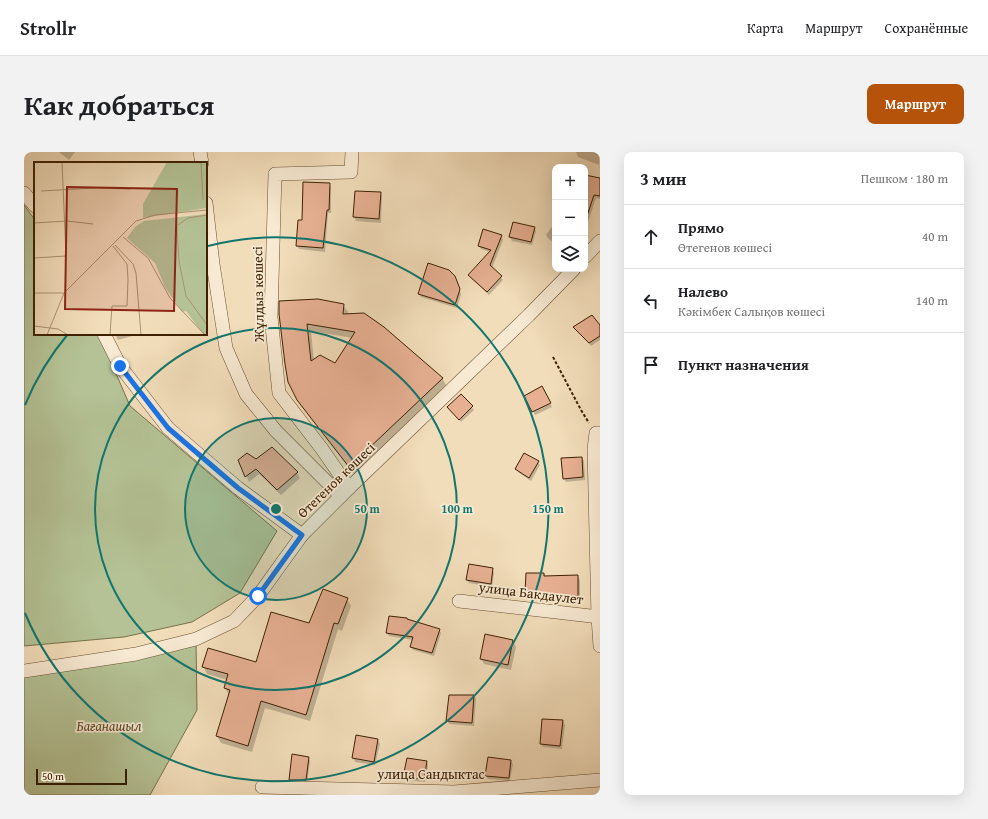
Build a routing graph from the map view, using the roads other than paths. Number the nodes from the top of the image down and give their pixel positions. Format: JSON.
{"nodes":[{"id":1,"x":200,"y":152,"type":"edge"},
{"id":2,"x":352,"y":152,"type":"edge"},
{"id":3,"x":202,"y":162,"type":"edge"},
{"id":4,"x":24,"y":193,"type":"edge"},
{"id":5,"x":34,"y":205,"type":"edge"},
{"id":6,"x":207,"y":212,"type":"edge"},
{"id":7,"x":600,"y":241,"type":"edge"},
{"id":8,"x":588,"y":254,"type":"edge"},
{"id":9,"x":571,"y":272,"type":"edge"},
{"id":10,"x":104,"y":335,"type":"edge"},
{"id":11,"x":598,"y":433,"type":"edge"},
{"id":12,"x":345,"y":492,"type":"junction"},
{"id":13,"x":302,"y":535,"type":"junction"},
{"id":14,"x":458,"y":601,"type":"dead end"},
{"id":15,"x":599,"y":617,"type":"edge"},
{"id":16,"x":600,"y":646,"type":"edge"},
{"id":17,"x":24,"y":671,"type":"edge"},
{"id":18,"x":600,"y":780,"type":"edge"},
{"id":19,"x":262,"y":787,"type":"dead end"}],
"edges":[{"from":1,"to":3,"type":"street"},
{"from":2,"to":12,"type":"street","name":"Жұлдыз көшесі"},
{"from":4,"to":5,"type":"street"},
{"from":6,"to":12,"type":"street"},
{"from":7,"to":8,"type":"street"},
{"from":9,"to":12,"type":"street","name":"Өтегенов көшесі"},
{"from":10,"to":13,"type":"street"},
{"from":11,"to":15,"type":"street"},
{"from":12,"to":13,"type":"street","name":"Өтегенов көшесі"},
{"from":13,"to":17,"type":"street","name":"Өтегенов көшесі"},
{"from":14,"to":15,"type":"street","name":"улица Бакдаулет"},
{"from":15,"to":16,"type":"street"},
{"from":18,"to":19,"type":"street","name":"улица Сандыктас"}]}
